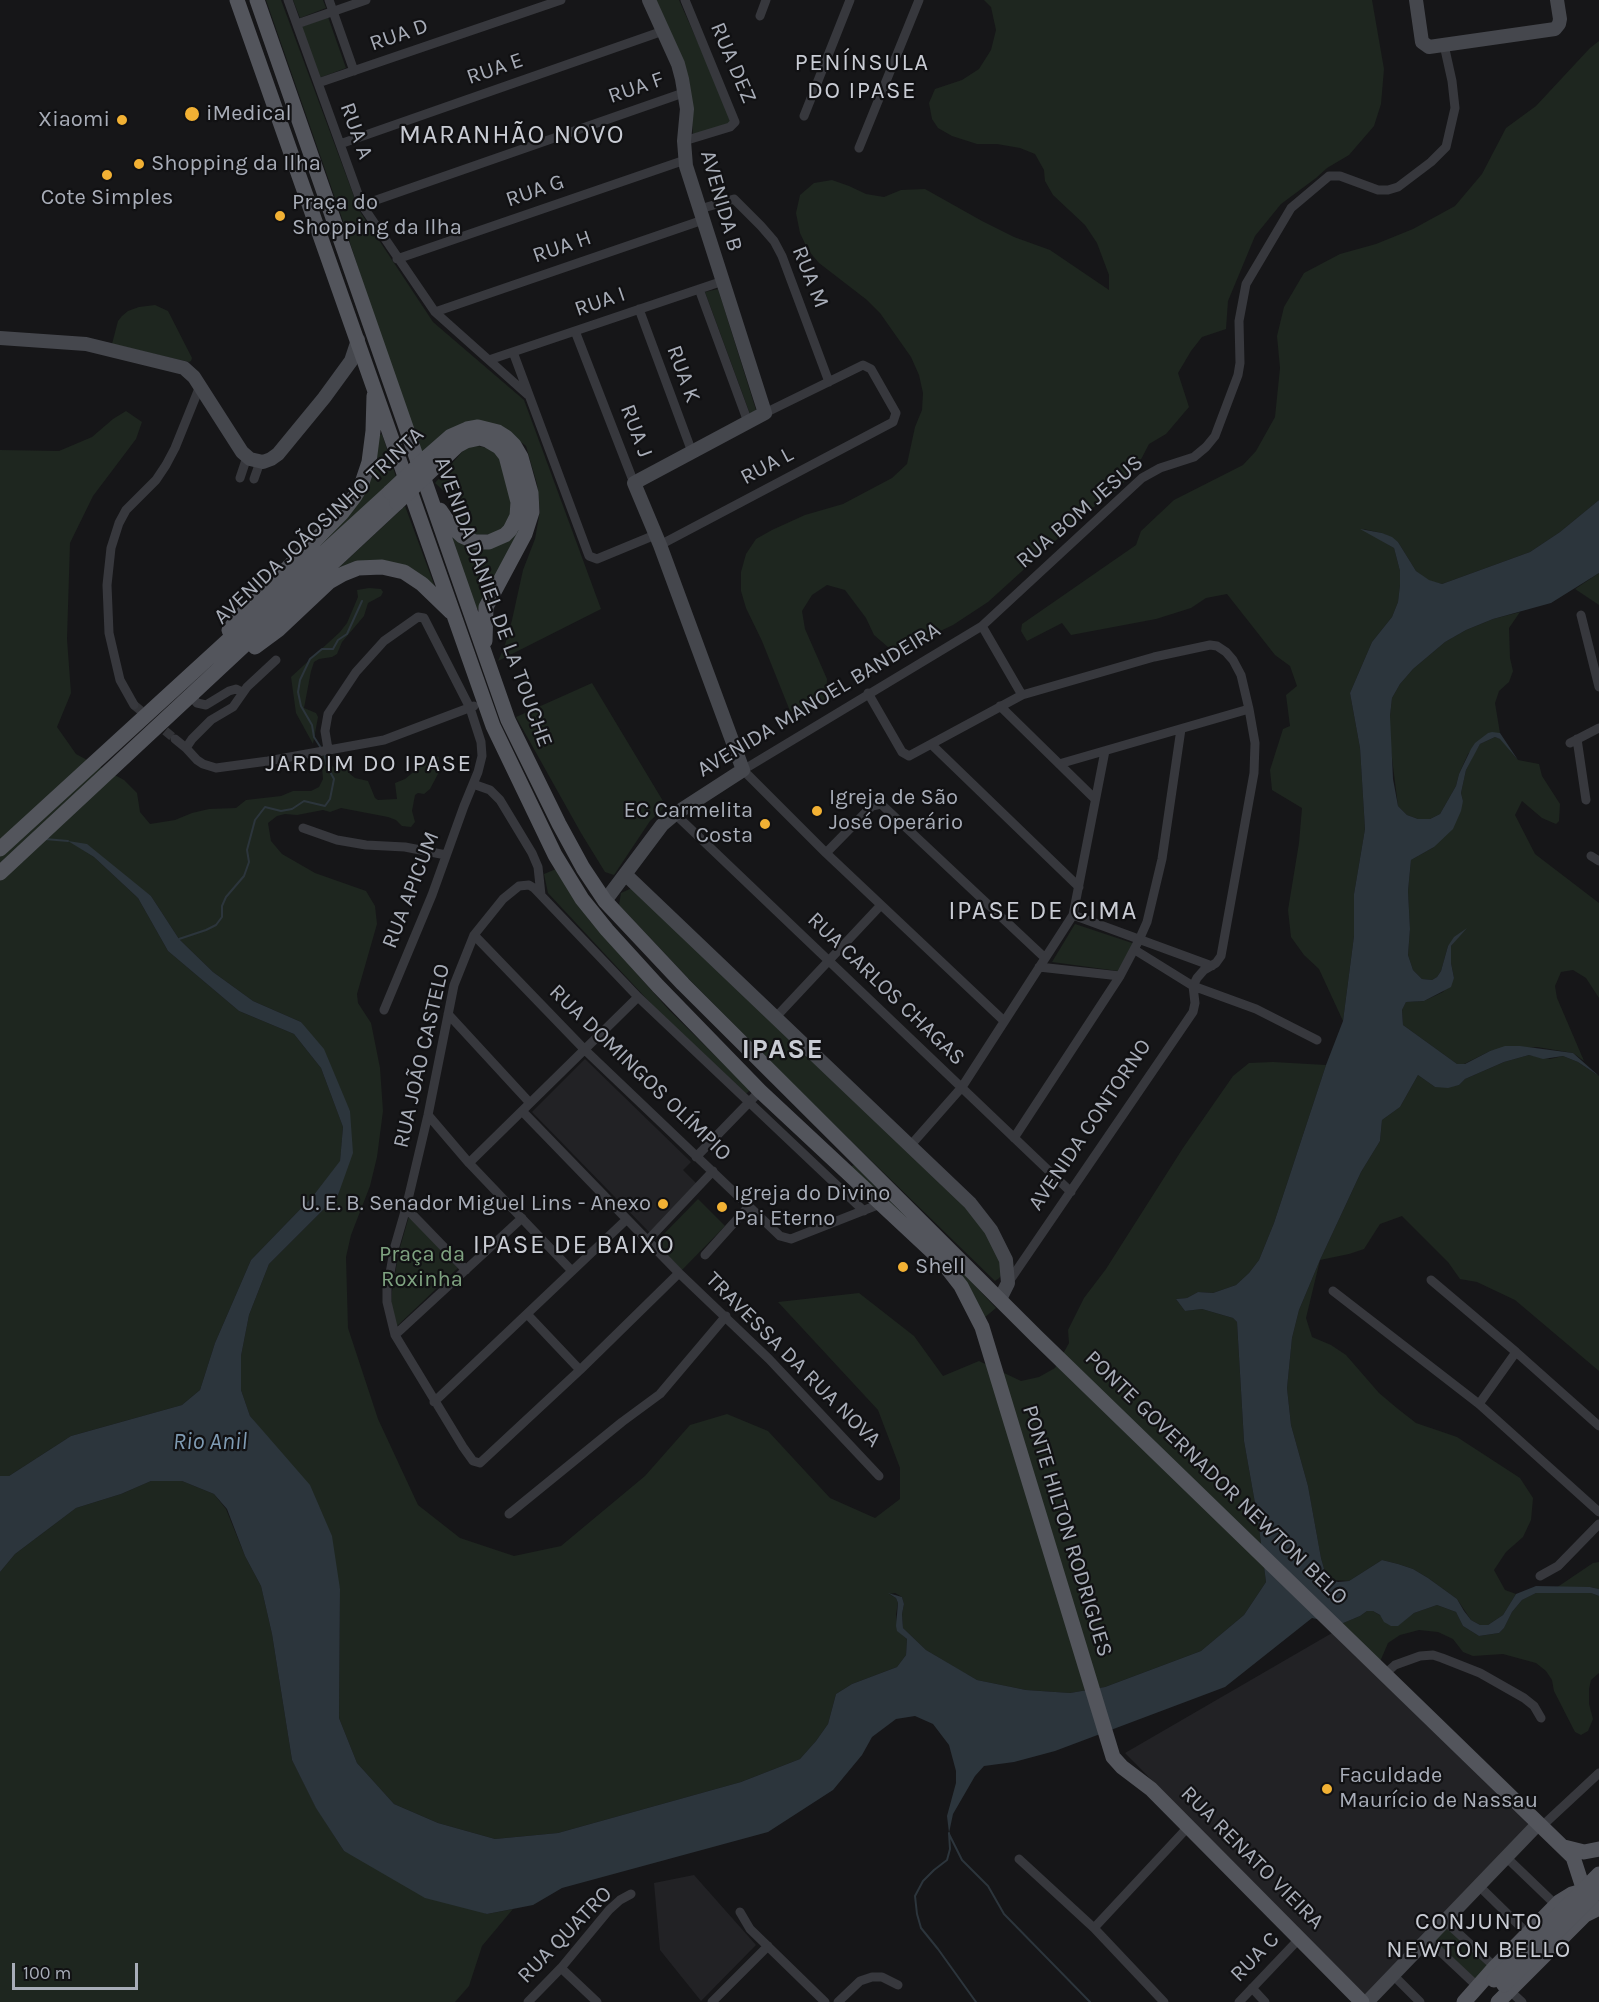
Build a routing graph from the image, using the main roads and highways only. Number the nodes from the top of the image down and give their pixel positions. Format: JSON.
{"nodes":[{"id":1,"x":237,"y":0,"type":"edge"},
{"id":2,"x":257,"y":0,"type":"edge"},
{"id":3,"x":374,"y":387,"type":"junction"},
{"id":4,"x":430,"y":463,"type":"junction"},
{"id":5,"x":428,"y":491,"type":"junction"},
{"id":6,"x":394,"y":498,"type":"junction"},
{"id":7,"x":454,"y":616,"type":"junction"},
{"id":8,"x":485,"y":656,"type":"junction"},
{"id":9,"x":193,"y":672,"type":"junction"},
{"id":10,"x":206,"y":682,"type":"junction"},
{"id":11,"x":0,"y":849,"type":"edge"},
{"id":12,"x":0,"y":873,"type":"edge"},
{"id":13,"x":705,"y":1034,"type":"junction"},
{"id":14,"x":746,"y":1048,"type":"junction"},
{"id":15,"x":806,"y":1136,"type":"junction"},
{"id":16,"x":851,"y":1150,"type":"junction"},
{"id":17,"x":981,"y":1327,"type":"joint"},
{"id":18,"x":1036,"y":1336,"type":"joint"},
{"id":19,"x":1109,"y":1748,"type":"joint"},
{"id":20,"x":1560,"y":1844,"type":"junction"},
{"id":21,"x":1599,"y":1850,"type":"edge"},
{"id":22,"x":1599,"y":1874,"type":"edge"},
{"id":23,"x":1595,"y":1899,"type":"edge"},
{"id":24,"x":1501,"y":1981,"type":"junction"},
{"id":25,"x":1362,"y":2002,"type":"edge"},
{"id":26,"x":1464,"y":2002,"type":"edge"},
{"id":27,"x":1472,"y":2002,"type":"edge"},
{"id":28,"x":1487,"y":2002,"type":"edge"},
{"id":29,"x":1498,"y":2002,"type":"edge"}],
"edges":[{"from":1,"to":3,"type":"main road","name":"AVENIDA DANIEL DE LA TOUCHE"},
{"from":2,"to":5,"type":"main road","name":"AVENIDA DANIEL DE LA TOUCHE"},
{"from":3,"to":7,"type":"main road","name":"AVENIDA DANIEL DE LA TOUCHE"},
{"from":3,"to":9,"type":"main road"},
{"from":4,"to":5,"type":"main road","name":"AVENIDA JOÃOSINHO TRINTA"},
{"from":4,"to":6,"type":"main road","name":"AVENIDA JOÃOSINHO TRINTA","bridge":true},
{"from":4,"to":8,"type":"main road","name":"AVENIDA JOÃOSINHO TRINTA"},
{"from":5,"to":8,"type":"main road","name":"AVENIDA DANIEL DE LA TOUCHE"},
{"from":6,"to":9,"type":"main road","name":"AVENIDA JOÃOSINHO TRINTA"},
{"from":6,"to":10,"type":"main road","name":"AVENIDA JOÃOSINHO TRINTA"},
{"from":7,"to":10,"type":"main road"},
{"from":7,"to":13,"type":"main road","name":"AVENIDA DANIEL DE LA TOUCHE"},
{"from":8,"to":14,"type":"main road","name":"AVENIDA DANIEL DE LA TOUCHE"},
{"from":9,"to":11,"type":"main road","name":"AVENIDA JOÃOSINHO TRINTA"},
{"from":10,"to":12,"type":"main road","name":"AVENIDA JOÃOSINHO TRINTA"},
{"from":13,"to":14,"type":"main road"},
{"from":13,"to":15,"type":"main road","name":"AVENIDA DANIEL DE LA TOUCHE"},
{"from":14,"to":16,"type":"main road","name":"AVENIDA DANIEL DE LA TOUCHE"},
{"from":15,"to":16,"type":"main road"},
{"from":15,"to":17,"type":"main road","name":"AVENIDA DANIEL DE LA TOUCHE"},
{"from":16,"to":18,"type":"main road","name":"AVENIDA DANIEL DE LA TOUCHE"},
{"from":17,"to":19,"type":"main road","name":"PONTE HILTON RODRIGUES"},
{"from":18,"to":20,"type":"main road","name":"PONTE GOVERNADOR NEWTON BELO"},
{"from":19,"to":25,"type":"main road","name":"RUA RENATO VIEIRA"},
{"from":20,"to":21,"type":"main road"},
{"from":20,"to":23,"type":"main road","name":"PONTE GOVERNADOR NEWTON BELO"},
{"from":22,"to":24,"type":"main road","bridge":true},
{"from":23,"to":24,"type":"main road","bridge":true},
{"from":23,"to":24,"type":"main road"},
{"from":23,"to":24,"type":"main road"},
{"from":24,"to":26,"type":"main road"},
{"from":24,"to":27,"type":"main road"},
{"from":24,"to":28,"type":"main road"},
{"from":24,"to":29,"type":"main road"}]}
